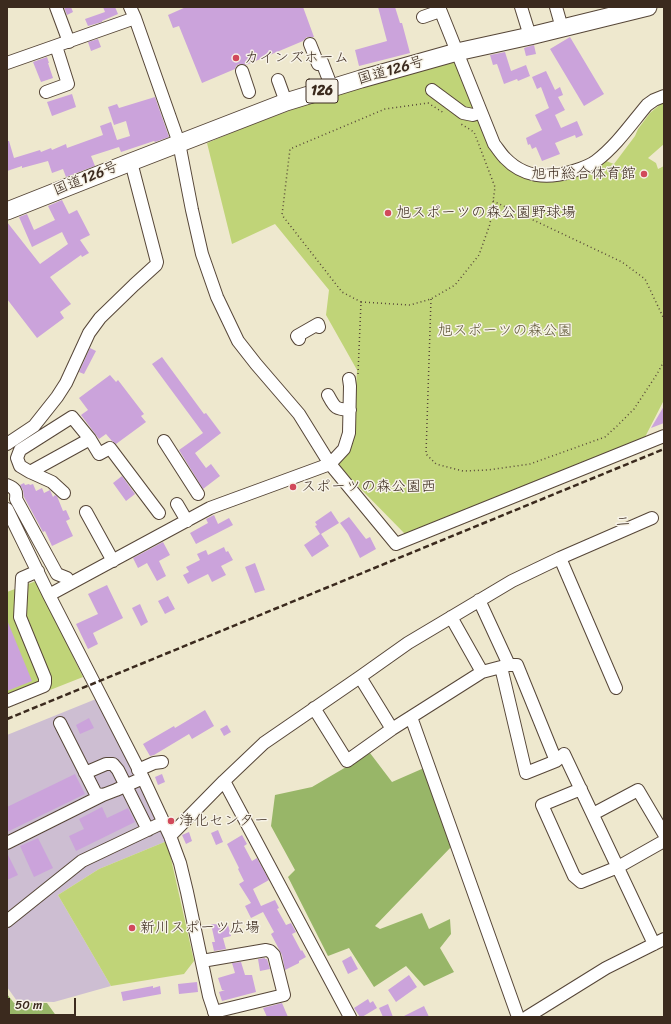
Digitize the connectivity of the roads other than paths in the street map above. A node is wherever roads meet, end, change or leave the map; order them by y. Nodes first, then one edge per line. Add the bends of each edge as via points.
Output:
1 (56, 7) edge
2 (521, 7) edge
3 (556, 7) edge
4 (648, 7) edge
5 (440, 9) edge
6 (133, 13) edge
7 (423, 16) dead end
8 (562, 28) junction
9 (530, 36) junction
10 (69, 42) junction
11 (310, 44) dead end
12 (56, 46) junction
13 (457, 52) junction
14 (7, 63) edge
15 (242, 71) dead end
16 (278, 80) dead end
17 (332, 88) junction
18 (432, 90) dead end
19 (46, 92) dead end
20 (250, 92) dead end
21 (664, 96) edge
22 (286, 102) junction
23 (481, 112) junction
24 (180, 143) junction
25 (131, 162) junction
26 (7, 211) edge
27 (319, 327) dead end
28 (299, 339) dead end
29 (353, 379) road end
30 (328, 395) dead end
31 (350, 410) junction
32 (664, 436) edge
33 (90, 439) junction
34 (164, 441) dead end
35 (7, 444) edge
36 (12, 458) edge
37 (330, 464) junction
38 (30, 472) junction
39 (7, 485) edge
40 (64, 493) dead end
41 (198, 494) dead end
42 (177, 504) dead end
43 (7, 509) edge
44 (86, 512) dead end
45 (159, 513) dead end
46 (652, 518) dead end
47 (187, 521) junction
48 (11, 527) edge
49 (560, 558) junction
50 (52, 560) junction
51 (113, 561) junction
52 (37, 570) junction
53 (67, 578) dead end
54 (49, 595) junction
55 (479, 600) junction
56 (451, 618) junction
57 (505, 666) junction
58 (482, 672) junction
59 (360, 677) junction
60 (616, 688) dead end
61 (7, 702) edge
62 (314, 708) junction
63 (411, 717) junction
64 (60, 723) dead end
65 (392, 729) junction
66 (556, 761) junction
67 (162, 762) dead end
68 (86, 773) junction
69 (140, 774) junction
70 (224, 781) junction
71 (126, 786) junction
72 (581, 789) junction
73 (103, 795) junction
74 (592, 814) junction
75 (164, 822) junction
76 (148, 830) junction
77 (664, 834) edge
78 (170, 836) junction
79 (664, 841) edge
80 (7, 843) edge
81 (618, 867) junction
82 (7, 921) edge
83 (659, 941) edge
84 (202, 962) junction
85 (215, 1014) edge
86 (350, 1017) edge
87 (518, 1017) edge
88 (527, 1017) edge

1 - 10 street
2 - 9 street
3 - 8 street
4 - 8 highway, 国道126号 / 126
5 - 7 street
5 - 13 street
6 - 10 street
6 - 24 street
8 - 9 highway, 国道126号 / 126
9 - 13 highway, 国道126号 / 126
10 - 12 street
11 - 17 street
12 - 14 street
12 - 19 street via 68,84
13 - 17 highway, 国道126号 / 126
13 - 23 street
15 - 20 street
16 - 22 street
17 - 22 highway, 国道126号 / 126
18 - 23 street via 463,112
21 - 23 street via 647,105 614,145 594,163 553,176 532,175 506,159 494,144
22 - 24 highway, 国道126号 / 126
24 - 25 highway, 国道126号 / 126
24 - 37 street via 202,254 217,297 238,341 298,414
25 - 26 highway, 国道126号 / 126
25 - 35 street via 156,265 100,318 89,333 58,397 34,426
27 - 28 street via 318,324 297,336
29 - 31 street via 350,386
30 - 31 street via 337,409
31 - 37 street via 348,441
32 - 37 street via 396,544
33 - 36 street via 72,417 20,450
33 - 38 street
33 - 45 street via 100,454 110,448
34 - 41 street
36 - 38 street
37 - 47 street via 210,508
38 - 40 street via 52,482
39 - 50 street via 15,491 16,499
42 - 47 street
43 - 48 street
44 - 51 street
46 - 49 street
47 - 51 street
48 - 52 street
49 - 55 street
49 - 60 street
50 - 52 street
50 - 53 street via 57,574
51 - 54 street
52 - 54 street
52 - 61 street via 22,578 20,617 46,683
54 - 69 street
55 - 56 street
55 - 57 street
56 - 58 street
56 - 59 street via 408,643
57 - 58 street
57 - 66 street via 517,665
57 - 66 street via 526,773
58 - 63 street
59 - 62 street
59 - 65 street
62 - 65 street via 347,761
62 - 70 street via 264,743
63 - 65 street
63 - 87 street
64 - 68 street
66 - 72 street via 564,754
67 - 69 street via 154,763
68 - 71 street via 106,764 113,764
68 - 73 street via 96,794
69 - 71 street
69 - 75 street
70 - 78 street
70 - 86 street
71 - 73 street
71 - 76 street
72 - 74 street
72 - 81 street via 542,805 574,876 581,882
73 - 80 street
74 - 77 street via 638,790
74 - 81 street
75 - 76 street
75 - 78 street
76 - 82 street via 82,861
78 - 84 street via 180,863
79 - 81 street
81 - 83 street
83 - 88 street via 606,968
84 - 85 street
84 - 85 street via 270,951 274,955 284,995

